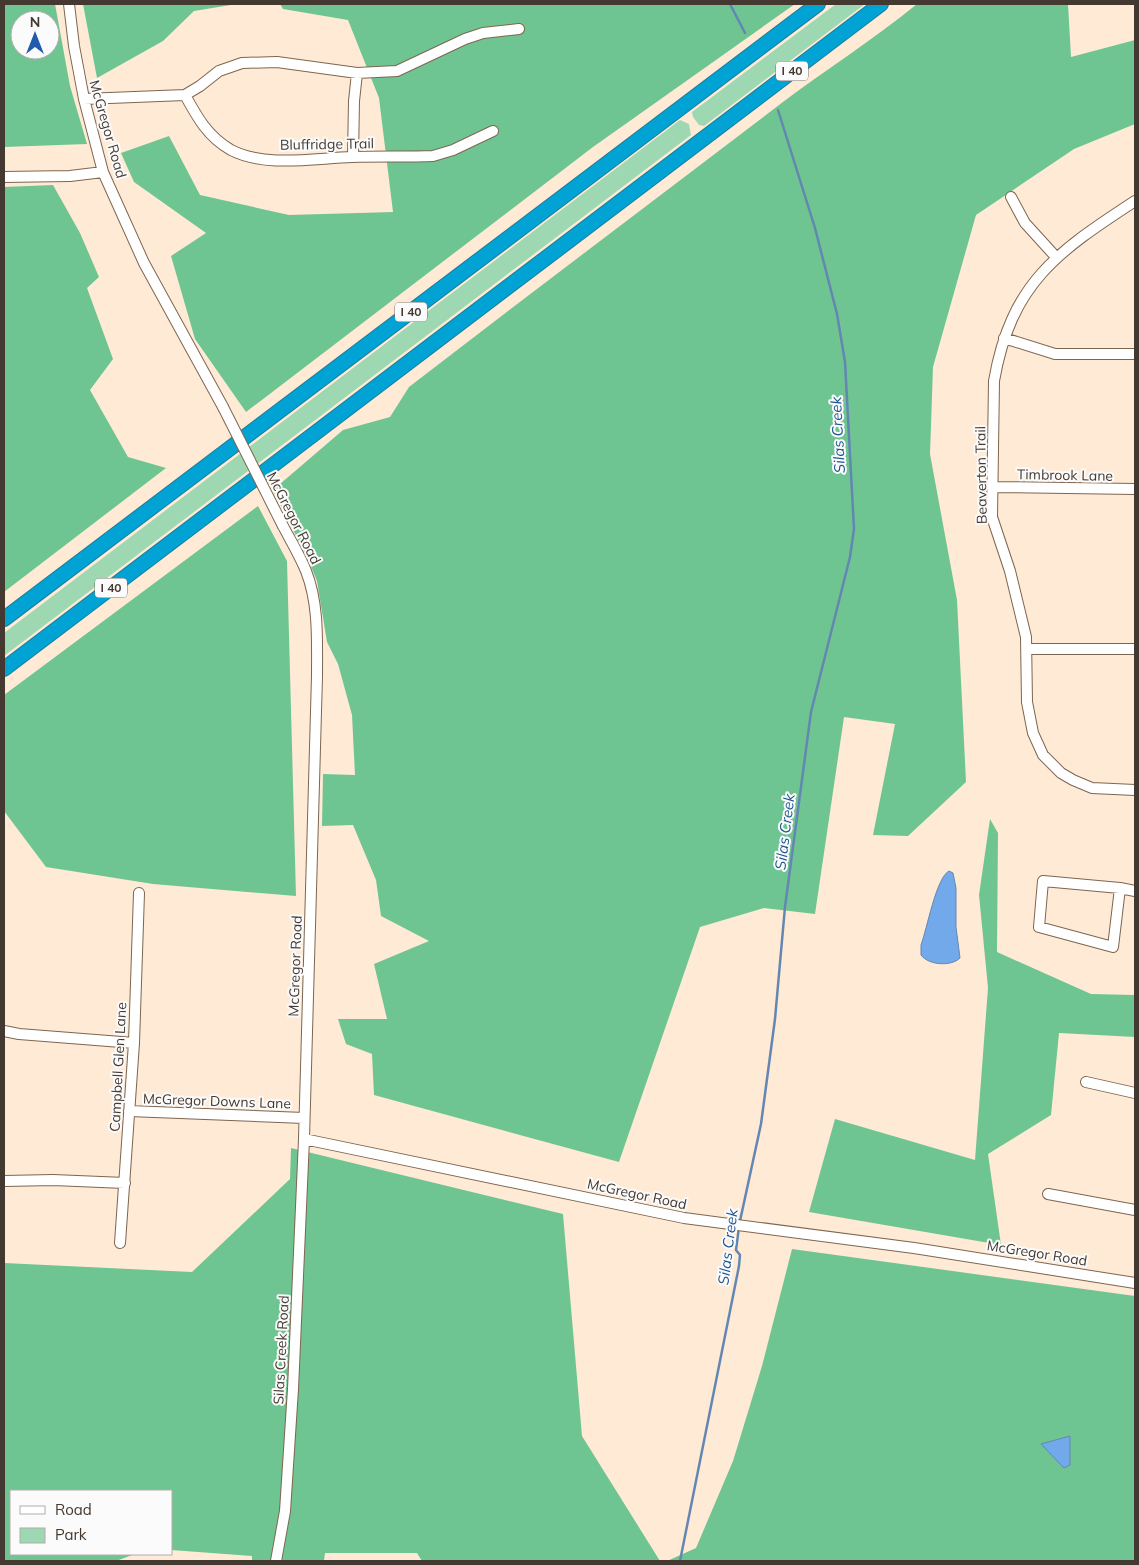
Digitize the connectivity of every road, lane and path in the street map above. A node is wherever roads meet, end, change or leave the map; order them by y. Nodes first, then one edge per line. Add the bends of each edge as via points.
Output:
1 (70, 4) edge
2 (818, 4) edge
3 (882, 4) edge
4 (519, 28) dead end
5 (357, 73) junction
6 (185, 95) junction
7 (84, 100) junction
8 (494, 131) dead end
9 (353, 157) junction
10 (103, 172) junction
11 (4, 177) edge
12 (1011, 197) dead end
13 (1135, 201) edge
14 (1056, 257) junction
15 (1004, 338) junction
16 (1135, 354) edge
17 (994, 487) junction
18 (1135, 489) edge
19 (4, 619) edge
20 (1027, 649) junction
21 (1135, 649) edge
22 (4, 669) edge
23 (1135, 790) edge
24 (1120, 888) junction
25 (1135, 891) edge
26 (139, 893) dead end
27 (4, 1031) edge
28 (134, 1043) junction
29 (1086, 1082) dead end
30 (1135, 1094) edge
31 (129, 1111) junction
32 (304, 1118) junction
33 (304, 1138) junction
34 (4, 1181) edge
35 (125, 1183) junction
36 (1048, 1194) dead end
37 (1135, 1210) edge
38 (120, 1243) dead end
39 (1135, 1283) edge
40 (276, 1561) edge

1 - 7 street, McGregor Road
2 - 19 highway, I 40
3 - 22 highway, I 40
4 - 5 street via 465,39 397,71
5 - 6 street via 277,62 242,63 219,71
5 - 9 street
6 - 7 street
6 - 9 street, Bluffridge Trail via 212,136 242,154 273,159
7 - 10 street, McGregor Road
8 - 9 street, Bluffridge Trail via 433,156
10 - 11 street
10 - 32 street, McGregor Road, bridge via 144,263 223,407 307,572 317,622 317,676
12 - 14 street via 1025,223
13 - 14 street, Beaverton Trail via 1082,235
14 - 15 street, Beaverton Trail via 1021,302
15 - 16 street via 1055,354
15 - 17 street, Beaverton Trail via 993,399
17 - 18 street, Timbrook Lane
17 - 20 street, Beaverton Trail via 992,517 1010,571
20 - 21 street
20 - 23 street, Beaverton Trail via 1030,720 1043,755 1061,773 1082,785
24 - 24 street via 1043,881 1039,928 1113,947
24 - 25 street
26 - 28 street, Campbell Glen Lane
27 - 28 street
28 - 31 street, Campbell Glen Lane
29 - 30 street
31 - 32 street, McGregor Downs Lane
31 - 35 street, Campbell Glen Lane
32 - 33 street, McGregor Road
33 - 39 street, McGregor Road via 684,1218 914,1248
33 - 40 street, Silas Creek Road via 289,1464
34 - 35 street
35 - 38 street, Campbell Glen Lane
36 - 37 street

